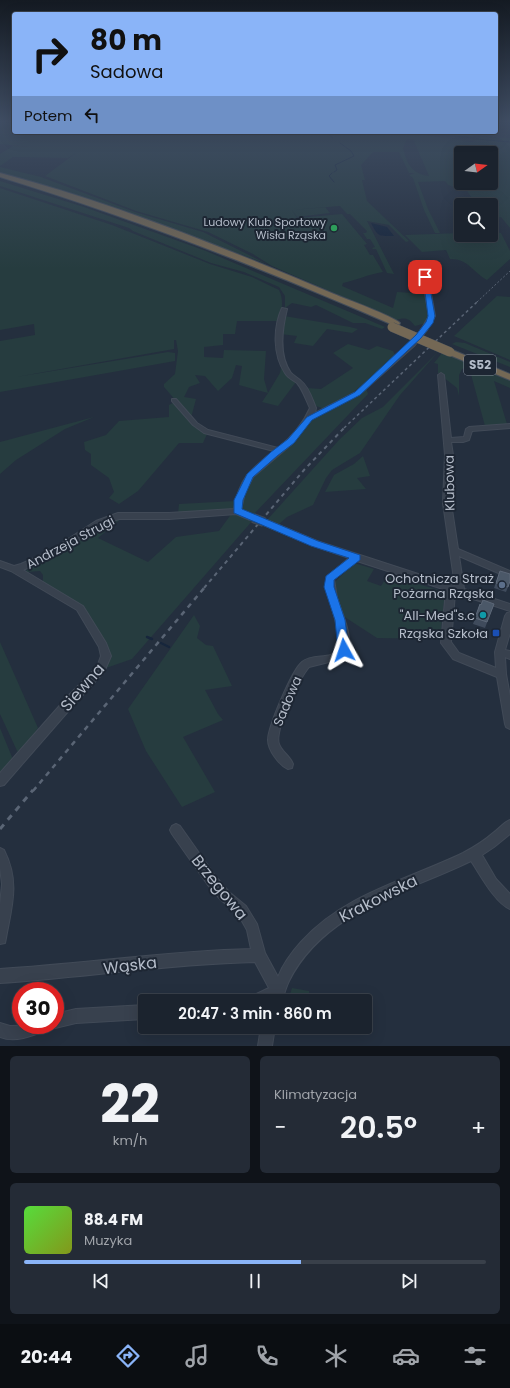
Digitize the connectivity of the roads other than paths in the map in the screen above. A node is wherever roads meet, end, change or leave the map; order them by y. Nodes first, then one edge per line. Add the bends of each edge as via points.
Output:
1 (0, 175) edge
2 (0, 179) edge
3 (425, 277) dead end
4 (284, 309) dead end
5 (394, 325) junction
6 (452, 350) junction
7 (510, 371) edge
8 (440, 375) dead end
9 (510, 377) edge
10 (174, 400) dead end
11 (313, 408) junction
12 (323, 411) junction
13 (309, 418) junction
14 (510, 426) edge
15 (448, 440) junction
16 (279, 450) junction
17 (237, 511) junction
18 (455, 551) junction
19 (356, 557) junction
20 (0, 564) edge
21 (14, 569) junction
22 (510, 575) edge
23 (456, 590) junction
24 (510, 608) edge
25 (510, 616) edge
26 (500, 652) junction
27 (510, 654) edge
28 (502, 674) junction
29 (510, 724) edge
30 (288, 764) dead end
31 (0, 781) edge
32 (510, 826) edge
33 (176, 830) dead end
34 (0, 854) edge
35 (474, 854) junction
36 (510, 903) edge
37 (0, 938) edge
38 (260, 955) junction
39 (0, 976) edge
40 (276, 994) edge
41 (278, 994) edge
42 (138, 1012) edge
43 (64, 1019) edge
44 (0, 1030) edge
45 (12, 1033) edge
46 (267, 1034) edge
47 (265, 1046) edge

1 - 5 highway, S52 via 178,233 260,265
2 - 5 highway, S52 via 92,207 193,243
3 - 12 street via 432,316 430,323 412,345 358,393
4 - 11 street via 279,330 279,351 287,372 304,388
5 - 6 highway, S52, bridge
6 - 7 highway, S52
6 - 9 highway, S52
8 - 15 street, Klubowa
10 - 16 street via 195,424 206,432
11 - 12 street
11 - 13 street
12 - 13 street
13 - 16 street via 291,441
14 - 15 street via 469,429 467,438
15 - 18 street, Klubowa via 449,469 446,488
16 - 17 street via 250,476 241,492
17 - 19 street, bridge via 314,543
17 - 21 street, Andrzeja Strugi via 169,516 118,516 99,523 51,554
18 - 22 street
18 - 23 street, Klubowa
19 - 23 street
19 - 30 street, Sadowa via 330,578 329,587 340,620 344,650 336,658 310,662 302,667 294,680 272,736 274,746
20 - 21 street, Andrzeja Strugi
21 - 31 street, Siewna via 80,608 103,646 106,656 101,669
23 - 24 street
23 - 28 street, Klubowa via 446,644 456,656
25 - 26 street
26 - 27 street
26 - 28 street
28 - 29 street
32 - 35 street, Krakowska
33 - 38 street, Brzegowa via 212,881 242,910 253,928
34 - 37 street via 6,864 8,882
35 - 36 street via 492,883
35 - 41 street, Krakowska via 401,885 343,914 301,951 289,967
38 - 39 street, Wąska via 202,957
38 - 40 street, Brzegowa
42 - 43 street
44 - 45 street
46 - 47 street

